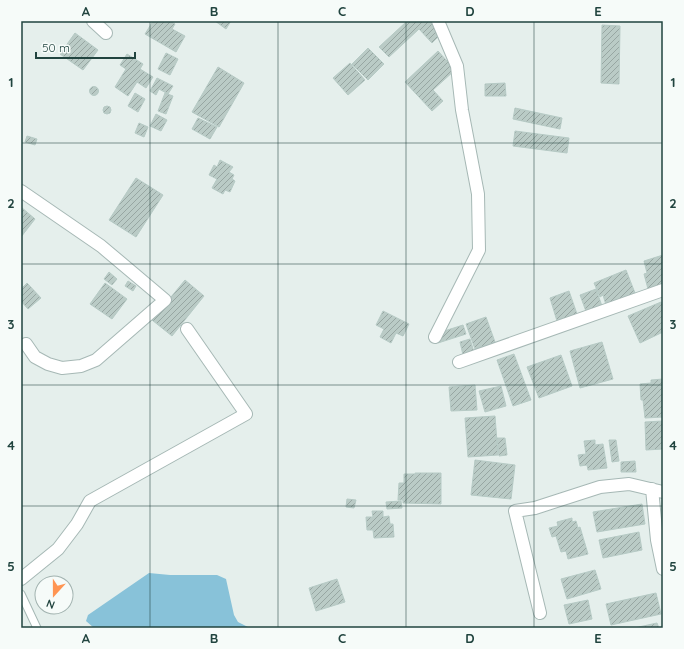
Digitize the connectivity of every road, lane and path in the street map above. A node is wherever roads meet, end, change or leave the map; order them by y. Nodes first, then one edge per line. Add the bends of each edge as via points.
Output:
1 (93, 21) edge
2 (438, 21) edge
3 (106, 33) dead end
4 (21, 191) edge
5 (663, 290) edge
6 (187, 329) dead end
7 (435, 337) dead end
8 (26, 344) dead end
9 (459, 362) dead end
10 (658, 490) edge
11 (663, 569) edge
12 (21, 579) edge
13 (21, 594) edge
14 (540, 613) dead end
15 (37, 628) edge

1 - 3 street
2 - 7 street via 457,66 462,110 478,194 479,250
4 - 8 street via 101,246 165,300 96,360 81,366 62,368 48,364 35,357
5 - 9 street
6 - 12 street via 246,414 90,501 58,549
10 - 11 street via 657,540
10 - 14 street via 629,484 600,487 535,508 515,511
13 - 15 lane

